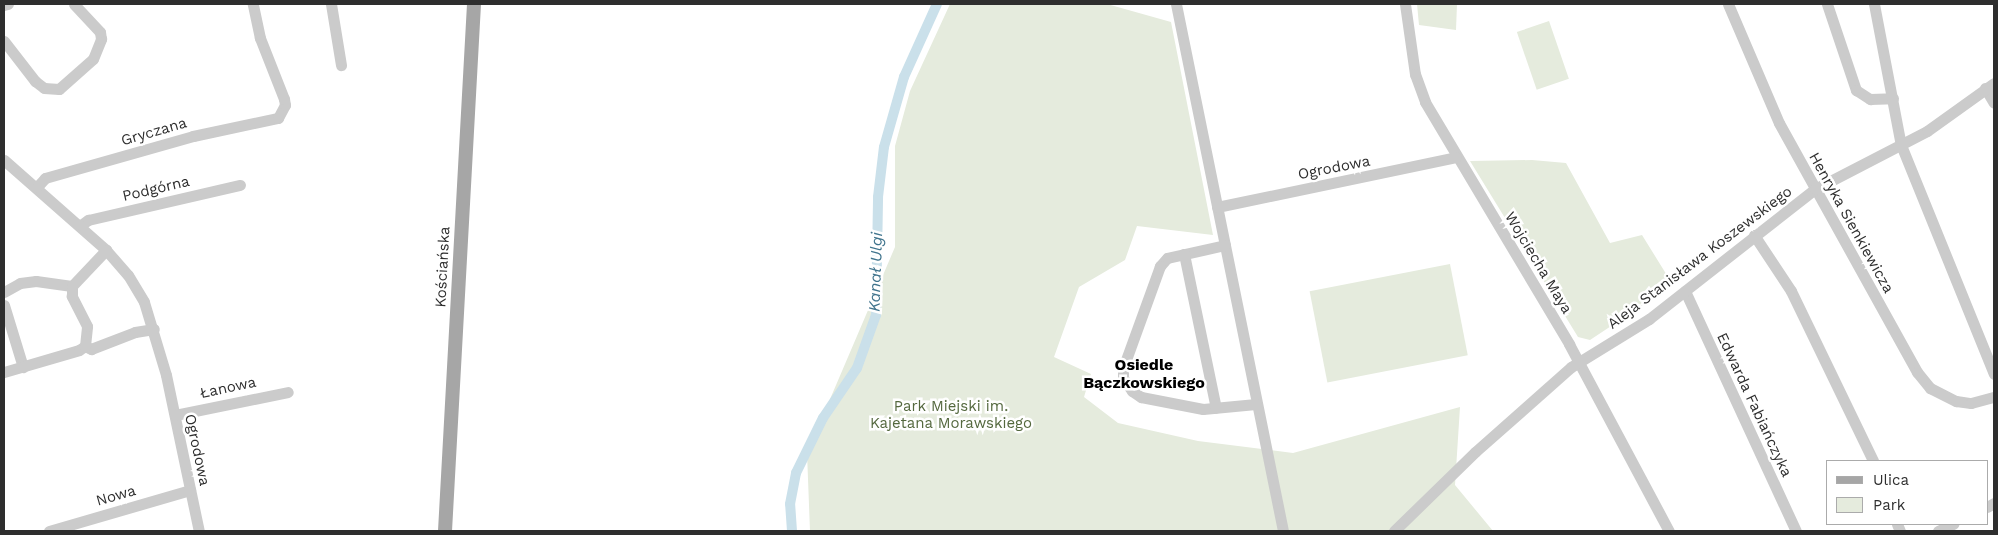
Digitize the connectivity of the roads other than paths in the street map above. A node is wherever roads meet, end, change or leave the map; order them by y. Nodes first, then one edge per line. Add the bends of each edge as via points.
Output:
1 (8, 4) edge
2 (74, 4) edge
3 (253, 4) edge
4 (331, 4) edge
5 (474, 4) edge
6 (1176, 4) edge
7 (1405, 4) edge
8 (1728, 4) edge
9 (1828, 4) edge
10 (1874, 4) edge
11 (4, 5) edge
12 (4, 41) edge
13 (341, 65) dead end
14 (1990, 86) edge
15 (1893, 98) junction
16 (1994, 103) edge
17 (1902, 145) junction
18 (1456, 157) junction
19 (4, 160) edge
20 (240, 185) dead end
21 (36, 187) junction
22 (1815, 189) junction
23 (1217, 207) junction
24 (81, 226) junction
25 (1754, 235) junction
26 (1226, 245) junction
27 (106, 250) junction
28 (1184, 254) junction
29 (72, 286) junction
30 (1685, 291) junction
31 (4, 292) edge
32 (4, 305) edge
33 (154, 329) junction
34 (85, 346) junction
35 (1578, 362) junction
36 (23, 366) junction
37 (4, 372) edge
38 (1994, 374) edge
39 (288, 392) dead end
40 (1994, 397) edge
41 (1256, 404) junction
42 (1216, 408) junction
43 (175, 416) junction
44 (1872, 460) edge
45 (190, 490) junction
46 (1951, 525) edge
47 (49, 531) edge
48 (198, 531) edge
49 (446, 531) edge
50 (1283, 531) edge
51 (1394, 531) edge
52 (1669, 531) edge
53 (1796, 531) edge
54 (1938, 531) edge

1 - 11 street
2 - 12 street via 95,26 101,40 93,59 68,85 52,89 35,81
3 - 21 street, Gryczana via 260,38 284,99 283,112 270,122 194,136 45,178
4 - 13 street
5 - 49 main road, Kościańska
6 - 23 street
7 - 18 street, Wojciecha Maya via 1418,87
8 - 22 street, Henryka Sienkiewicza via 1779,123
9 - 15 street via 1856,90 1870,100
10 - 15 street
14 - 16 street
14 - 17 street, Aleja Stanisława Koszewskiego
15 - 17 street
17 - 22 street, Aleja Stanisława Koszewskiego
17 - 38 street
18 - 23 street, Ogrodowa
18 - 35 street, Wojciecha Maya
19 - 21 street
20 - 24 street, Podgórna via 88,220
21 - 24 street
22 - 25 street, Aleja Stanisława Koszewskiego
22 - 40 street, Henryka Sienkiewicza via 1917,372 1930,388 1956,401 1971,403
23 - 26 street
24 - 27 street
25 - 30 street, Aleja Stanisława Koszewskiego
25 - 44 street via 1791,291
26 - 28 street
26 - 41 street
27 - 29 street
27 - 33 street via 128,275
28 - 42 street
28 - 42 street via 1168,258 1160,266 1123,368 1123,378 1141,397 1203,409
29 - 31 street via 60,287 36,281 20,283
29 - 34 street via 72,296 87,326
30 - 35 street, Aleja Stanisława Koszewskiego via 1649,319
30 - 53 street, Edwarda Fabiańczyka
32 - 36 street
33 - 34 street via 136,332 91,349
33 - 43 street, Ogrodowa
34 - 36 street
35 - 51 street, Aleja Stanisława Koszewskiego via 1475,452
35 - 52 street, Wojciecha Maya
36 - 37 street
39 - 43 street, Łanowa
41 - 42 street
41 - 50 street
43 - 45 street, Ogrodowa
45 - 47 street, Nowa
45 - 48 street, Ogrodowa
46 - 54 street

